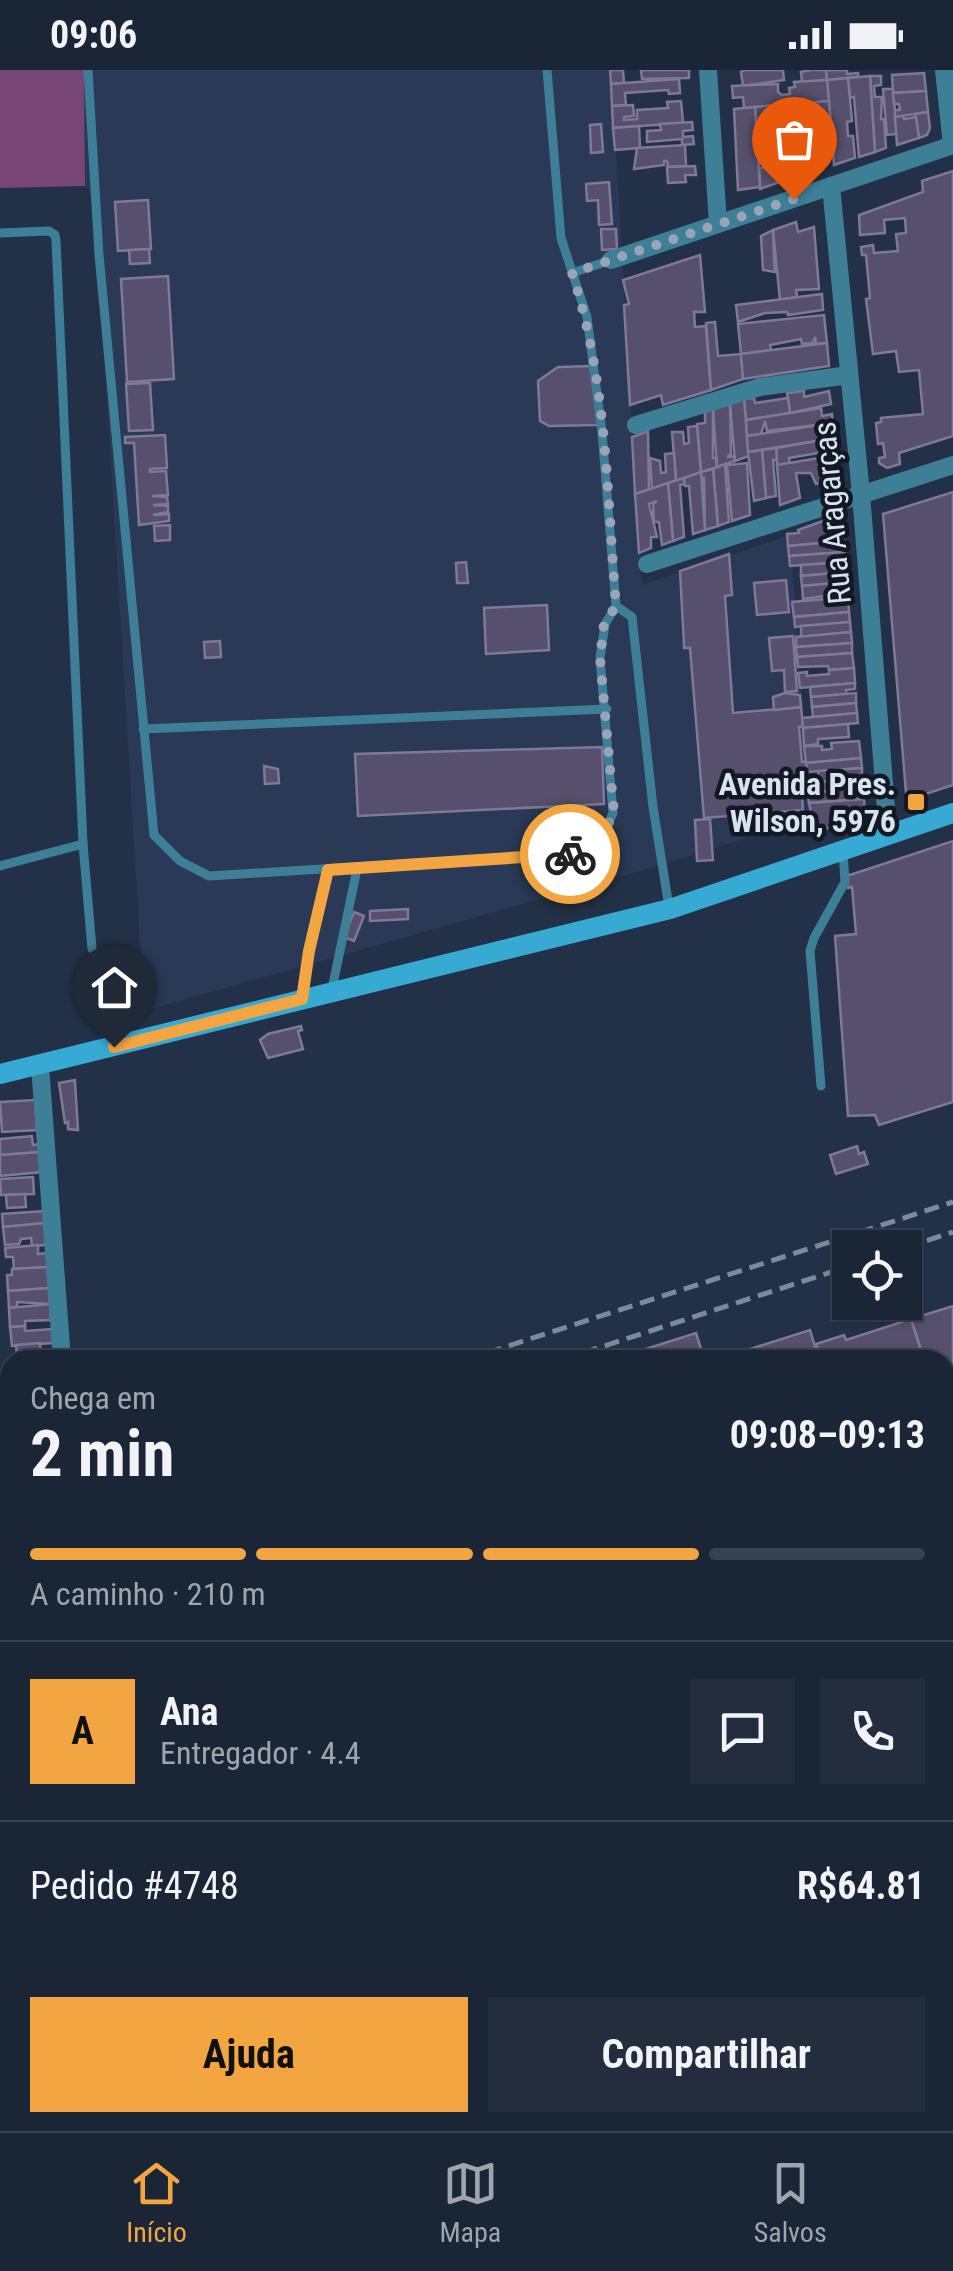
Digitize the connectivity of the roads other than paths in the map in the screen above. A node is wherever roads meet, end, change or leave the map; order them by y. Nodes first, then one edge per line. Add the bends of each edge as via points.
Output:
1 (88, 70) edge
2 (547, 70) edge
3 (708, 70) edge
4 (944, 70) edge
5 (953, 145) edge
6 (831, 186) junction
7 (718, 224) junction
8 (0, 233) edge
9 (611, 260) joint
10 (572, 273) junction
11 (849, 374) junction
12 (636, 425) dead end
13 (953, 465) edge
14 (861, 494) junction
15 (648, 564) dead end
16 (616, 606) junction
17 (607, 709) junction
18 (143, 729) junction
19 (953, 813) edge
20 (888, 834) junction
21 (83, 844) junction
22 (842, 849) junction
23 (0, 866) edge
24 (358, 869) junction
25 (328, 870) junction
26 (670, 909) junction
27 (92, 949) dead end
28 (331, 992) junction
29 (302, 999) junction
30 (40, 1066) junction
31 (0, 1074) edge
32 (821, 1086) dead end
33 (61, 1350) edge

1 - 18 lane
2 - 10 lane via 561,238
3 - 7 street
4 - 5 street
5 - 6 street
6 - 7 street
6 - 11 street, Rua Aragarças
7 - 9 street
8 - 21 lane via 49,231 56,241
9 - 10 lane
10 - 16 lane via 587,317
11 - 12 street via 760,387
11 - 14 street, Rua Aragarças
13 - 14 street
14 - 15 street
14 - 20 street, Rua Aragarças
16 - 17 lane via 604,624 600,658
16 - 26 lane via 632,618
17 - 18 lane
17 - 24 lane via 614,813 600,840 580,854
18 - 25 lane via 154,835 180,861 209,876
19 - 20 main road
20 - 22 main road
21 - 23 lane
21 - 27 lane
22 - 26 main road
22 - 32 lane via 845,882 810,951
24 - 25 lane
24 - 28 lane
25 - 29 lane
26 - 28 main road
28 - 29 main road
29 - 30 main road
30 - 31 main road
30 - 33 street

